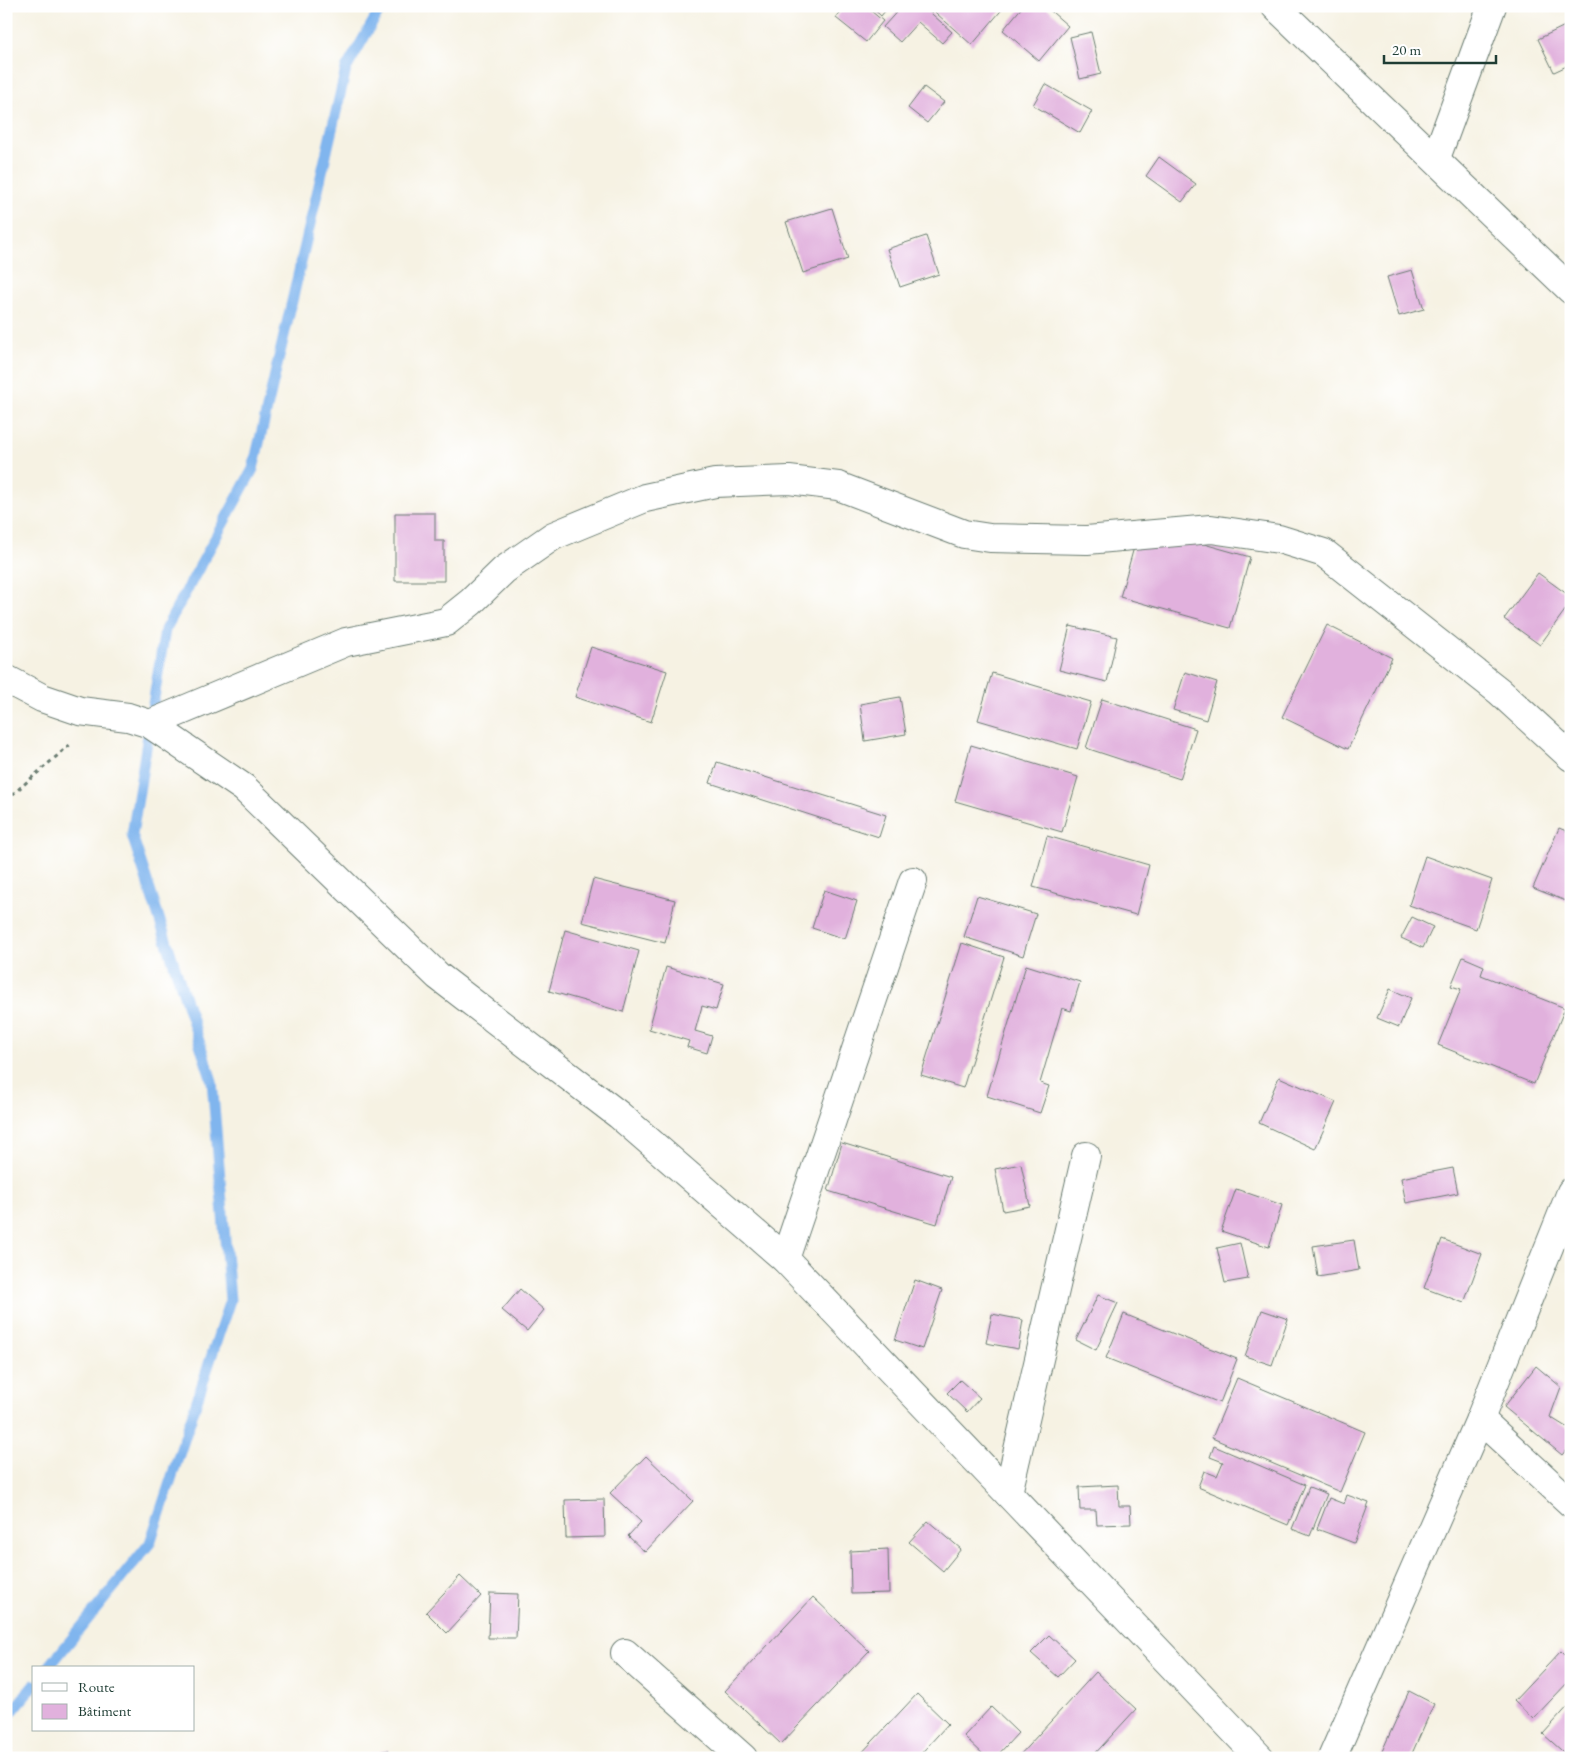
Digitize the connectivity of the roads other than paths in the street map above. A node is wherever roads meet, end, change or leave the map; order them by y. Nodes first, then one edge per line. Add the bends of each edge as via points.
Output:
1 (1276, 6) edge
2 (1492, 6) edge
3 (1436, 158) junction
4 (1571, 290) edge
5 (6, 679) edge
6 (150, 724) junction
7 (1571, 757) edge
8 (913, 881) dead end
9 (1086, 1156) dead end
10 (1571, 1192) edge
11 (785, 1259) junction
12 (1480, 1420) junction
13 (1008, 1494) junction
14 (1571, 1503) edge
15 (625, 1654) dead end
16 (743, 1758) edge
17 (1260, 1758) edge
18 (1332, 1758) edge

1 - 3 street
2 - 3 street
3 - 4 street
5 - 6 street via 42,698 80,711 128,717
6 - 7 street via 346,642 446,622 504,570 554,536 645,498 715,483 789,480 838,486 964,534 990,538 1086,540 1211,529 1279,539 1324,553 1499,691
6 - 11 street via 244,788 438,976 619,1115
8 - 11 street
9 - 13 street
10 - 12 street
11 - 13 street
12 - 14 street
12 - 18 street
13 - 17 street
15 - 16 street

